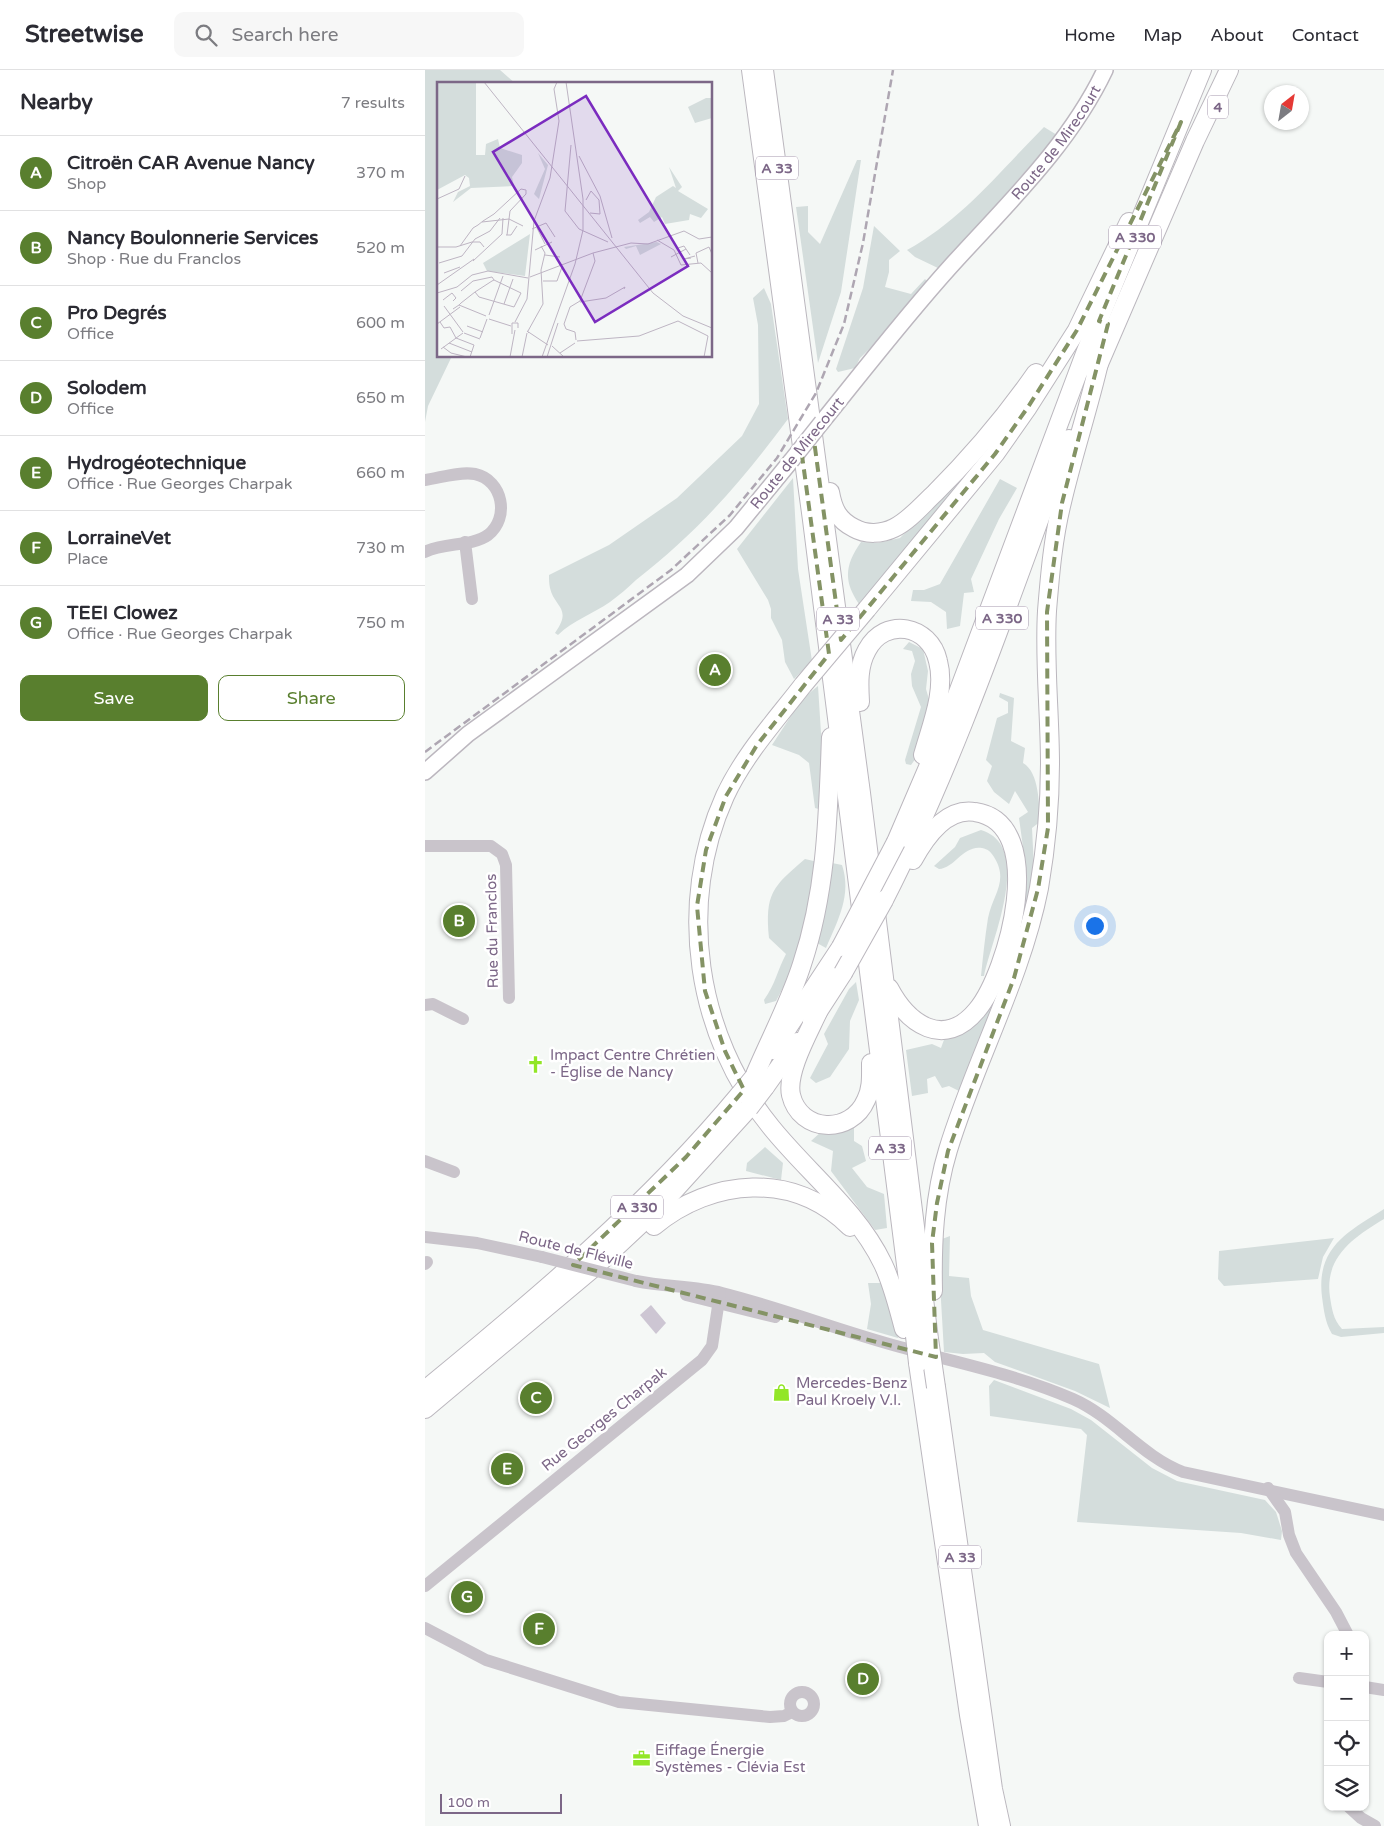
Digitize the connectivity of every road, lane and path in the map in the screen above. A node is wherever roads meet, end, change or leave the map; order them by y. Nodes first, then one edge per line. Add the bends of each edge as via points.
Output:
1 (751, 70) edge
2 (764, 70) edge
3 (1105, 70) edge
4 (1202, 70) edge
5 (1229, 70) edge
6 (1237, 70) edge
7 (1181, 122) junction
8 (1195, 141) junction
9 (1096, 286) junction
10 (1099, 363) junction
11 (815, 445) junction
12 (425, 480) edge
13 (465, 542) junction
14 (425, 552) edge
15 (472, 599) dead end
16 (833, 684) junction
17 (425, 772) edge
18 (921, 786) junction
19 (861, 793) junction
20 (425, 846) edge
21 (899, 877) junction
22 (867, 960) junction
23 (884, 979) junction
24 (509, 998) dead end
25 (425, 1004) edge
26 (818, 1012) junction
27 (463, 1019) dead end
28 (759, 1082) junction
29 (744, 1101) junction
30 (425, 1161) edge
31 (454, 1172) dead end
32 (425, 1236) edge
33 (598, 1264) junction
34 (883, 1264) junction
35 (719, 1298) junction
36 (921, 1338) junction
37 (425, 1390) edge
38 (425, 1408) edge
39 (1287, 1501) junction
40 (1384, 1515) edge
41 (425, 1586) edge
42 (425, 1628) edge
43 (1346, 1631) edge
44 (1299, 1678) dead end
45 (1324, 1681) edge
46 (1369, 1688) edge
47 (1384, 1690) edge
48 (792, 1712) dead end
49 (1353, 1811) edge
50 (988, 1826) edge
51 (1001, 1826) edge
52 (1375, 1826) edge

1 - 16 highway, A 33
2 - 11 highway, A 33
3 - 17 main road, Route de Mirecourt, bridge via 1044,162 923,297 736,528 687,575 468,734
4 - 7 highway, A 330
5 - 8 highway, A 330
6 - 8 highway, 4
7 - 9 highway
7 - 18 highway, A 330 via 1087,351
8 - 10 highway, A 330
9 - 11 highway via 1011,407 950,477 909,518 893,528 877,533 858,531 843,522 833,506 825,463
9 - 34 highway, bridge via 1077,330 995,454 757,744 726,796 706,850 697,906 699,946 705,991 725,1051 747,1098 827,1186 863,1230
10 - 21 highway, A 330 via 957,736
10 - 36 highway via 1062,503 1051,560 1046,659 1050,764 1048,828 1038,889 1014,978 948,1150 932,1243 933,1315
11 - 19 highway, A 33
12 - 13 street via 475,474 486,479 496,490 502,509 497,524 484,537
13 - 14 street via 437,546
13 - 15 street
16 - 22 highway, A 33
16 - 28 highway via 828,834 823,882 802,964
18 - 19 highway via 921,762 939,691 939,661 933,646 922,635 897,628 877,636 860,669 864,763
18 - 28 highway, A 330, bridge via 896,842 841,947
19 - 23 highway, A 33
20 - 24 street, Rue du Franclos via 491,846 503,854 507,865
21 - 23 highway via 929,835 943,822 963,812 980,812 1001,824 1012,840 1016,854 1016,899 1004,951 990,991 976,1012 952,1028 930,1029 900,1008
21 - 26 highway, A 330, bridge
22 - 26 highway via 871,1083 866,1101 844,1124 829,1126 813,1122 800,1112 791,1095 797,1060
22 - 36 highway, A 33
23 - 36 highway, A 33
25 - 27 street via 433,1004
26 - 28 highway, A 330
28 - 29 highway, A 330, bridge
29 - 33 highway, A 330 via 660,1206
29 - 37 highway, A 330 via 611,1232
30 - 31 street
32 - 35 street, Route de Fléville, bridge via 477,1243
33 - 34 highway via 621,1252 683,1205 707,1194 748,1187 780,1190 815,1202 844,1222
33 - 38 highway, A 330
34 - 36 highway via 895,1294
35 - 39 street, Route de Fléville via 1039,1386 1093,1410 1173,1468 1202,1477 1268,1488
35 - 41 street, Rue Georges Charpak via 712,1346 702,1360
36 - 50 highway, A 33, bridge via 914,1362
36 - 51 highway, A 33, bridge via 936,1387
39 - 40 street, Route de Fléville
39 - 43 street via 1289,1535 1296,1553
42 - 48 street via 486,1660 619,1702 770,1717
44 - 45 street
46 - 47 street
49 - 52 street

